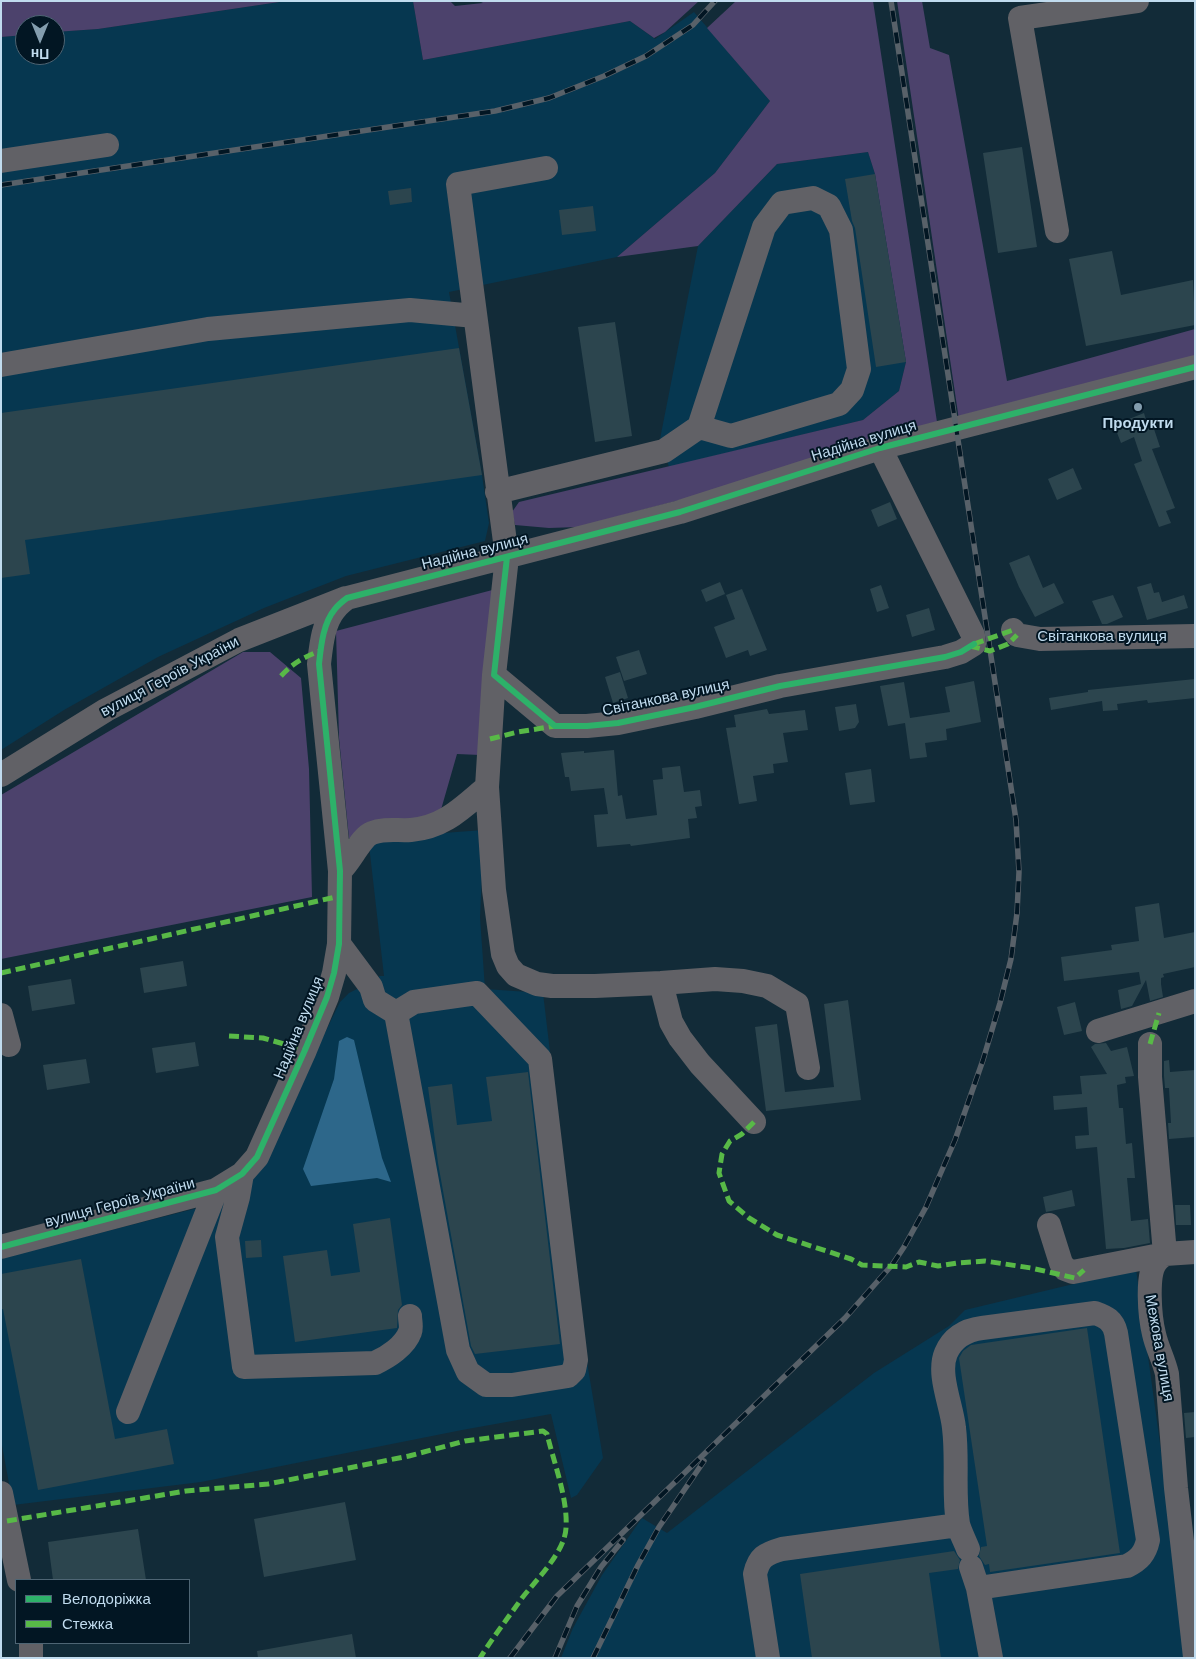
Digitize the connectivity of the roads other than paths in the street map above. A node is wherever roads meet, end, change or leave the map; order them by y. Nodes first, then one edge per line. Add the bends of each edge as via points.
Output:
1 (1137, 1) edge
2 (107, 145) dead end
3 (1, 161) edge
4 (546, 168) dead end
5 (1057, 231) dead end
6 (475, 316) junction
7 (1, 365) edge
8 (1195, 367) edge
9 (699, 427) junction
10 (880, 448) junction
11 (497, 492) junction
12 (506, 557) junction
13 (347, 598) junction
14 (1012, 630) dead end
15 (1195, 636) edge
16 (494, 675) junction
17 (1, 775) edge
18 (488, 787) junction
19 (340, 870) junction
20 (339, 944) junction
21 (661, 984) junction
22 (1195, 1001) edge
23 (396, 1013) junction
24 (1, 1015) edge
25 (1098, 1031) dead end
26 (1150, 1044) dead end
27 (9, 1045) dead end
28 (808, 1068) dead end
29 (754, 1122) dead end
30 (242, 1174) junction
31 (216, 1190) junction
32 (1049, 1225) dead end
33 (1, 1247) edge
34 (1195, 1252) edge
35 (1165, 1254) junction
36 (410, 1316) dead end
37 (128, 1412) dead end
38 (1185, 1486) edge
39 (1, 1492) edge
40 (958, 1525) junction
41 (972, 1568) junction
42 (19, 1579) edge
43 (31, 1644) edge
44 (1195, 1657) edge
45 (31, 1658) edge
46 (768, 1658) edge
47 (991, 1658) edge

1 - 5 street via 1020,18
2 - 3 street
4 - 6 street via 458,184
6 - 7 street via 410,310 208,329
6 - 11 street
8 - 10 street, Надійна вулиця
9 - 9 street via 764,227 782,203 813,198 830,206 841,230 859,369 852,390 839,404 731,436
9 - 11 street via 664,451
10 - 12 street, Надійна вулиця via 680,512
10 - 16 street, Світанкова вулиця via 973,635 974,644 945,657 780,686 618,723 587,726 555,726
11 - 12 street
12 - 13 street, Надійна вулиця
12 - 16 street
13 - 17 street, вулиця Героїв України via 239,640 106,710
13 - 19 street, Надійна вулиця via 335,609 326,626 319,664
14 - 15 street, Світанкова вулиця via 1017,635 1040,639
16 - 18 street
18 - 19 street via 438,824 413,830 371,833
18 - 21 street via 494,890 499,933 508,966 516,975 552,986
19 - 20 street, Надійна вулиця
20 - 23 street via 371,987 375,1000
20 - 30 street, Надійна вулиця via 327,997 305,1050 257,1157
21 - 28 street via 715,979 743,980 766,986 797,1004
21 - 29 street via 671,1022 680,1038
22 - 25 street
23 - 23 street via 458,1350 468,1372 486,1385 512,1385 568,1376 574,1370 576,1360 540,1059 477,993 414,1002
24 - 27 street
26 - 35 street
30 - 31 street, вулиця Героїв України
30 - 36 street via 226,1237 244,1368 375,1364 404,1341 411,1330
31 - 33 street, вулиця Героїв України
31 - 37 street
32 - 35 street via 1061,1262 1065,1269 1073,1272
34 - 35 street
35 - 38 street, Межова вулиця via 1154,1266 1149,1288 1154,1334 1167,1374
38 - 44 street, Межова вулиця
39 - 42 street
40 - 41 street
40 - 41 street via 954,1428 943,1365 951,1343 960,1335 976,1329 1094,1313 1106,1317 1114,1324 1116,1333 1148,1540 1146,1550 1139,1560 1127,1566
40 - 46 street via 782,1549 767,1554 758,1563 756,1574
41 - 47 street
43 - 45 street

